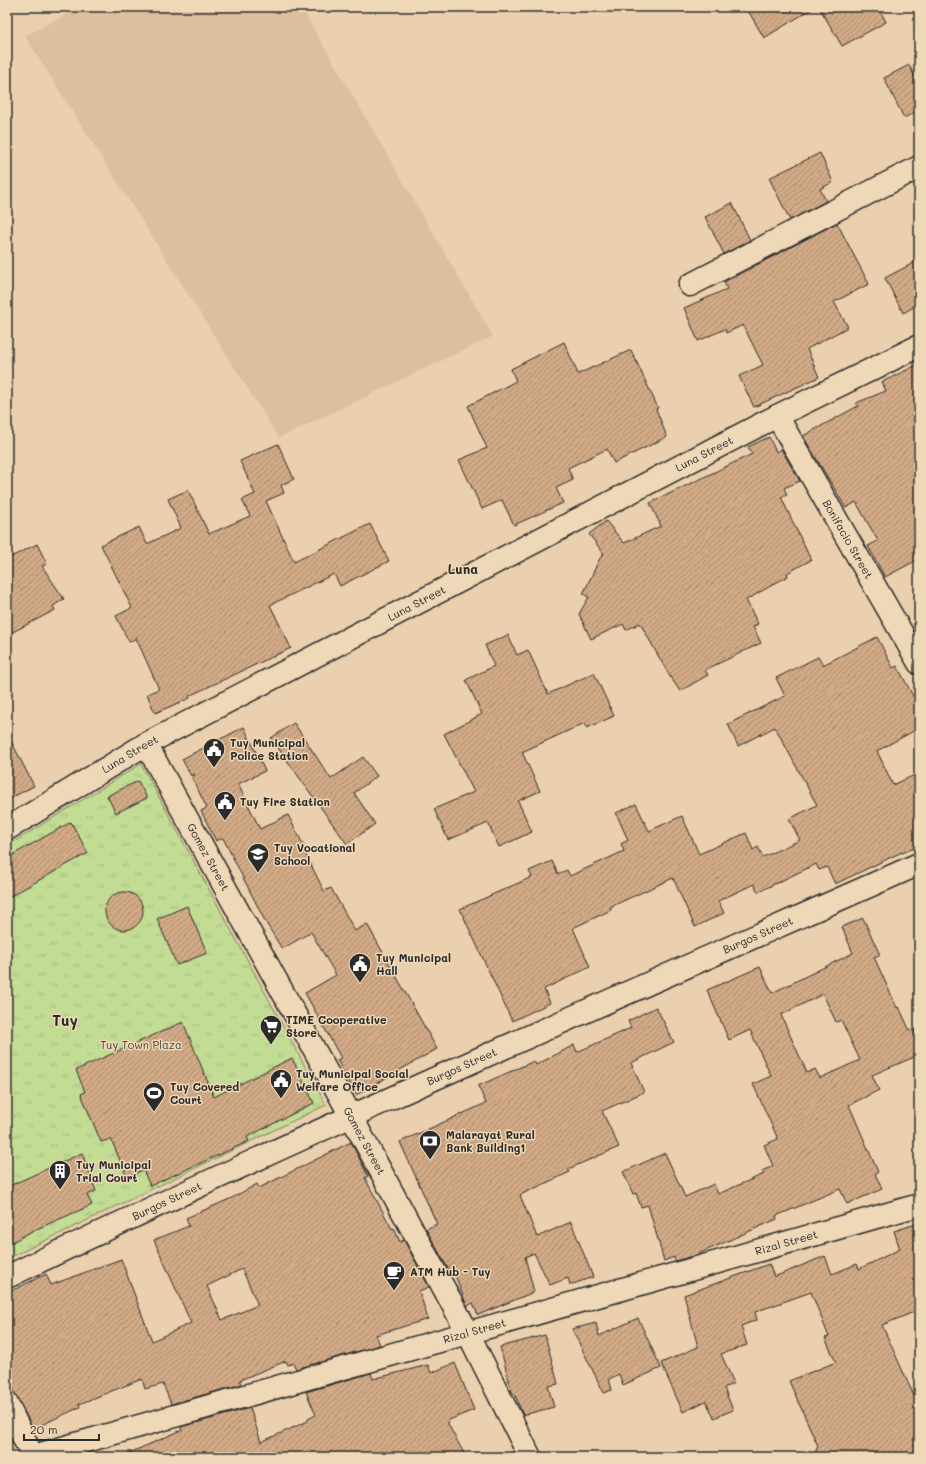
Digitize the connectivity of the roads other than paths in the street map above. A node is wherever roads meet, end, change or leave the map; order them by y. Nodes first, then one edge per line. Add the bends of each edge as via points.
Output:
1 (919, 167) edge
2 (690, 285) dead end
3 (919, 346) edge
4 (777, 416) junction
5 (919, 662) edge
6 (146, 744) junction
7 (7, 829) edge
8 (919, 864) edge
9 (351, 1116) junction
10 (919, 1205) edge
11 (7, 1277) edge
12 (468, 1334) junction
13 (7, 1404) edge
14 (32, 1457) edge
15 (530, 1457) edge

1 - 2 street
3 - 4 street, Luna Street
4 - 5 street, Bonifacio Street
4 - 6 street, Luna Street
6 - 7 street, Luna Street
6 - 9 street, Gomez Street
8 - 9 street, Burgos Street
9 - 11 street, Burgos Street
9 - 12 street, Gomez Street
10 - 12 street, Rizal Street
12 - 14 street, Rizal Street
12 - 15 street, Gomez Street
13 - 14 street

